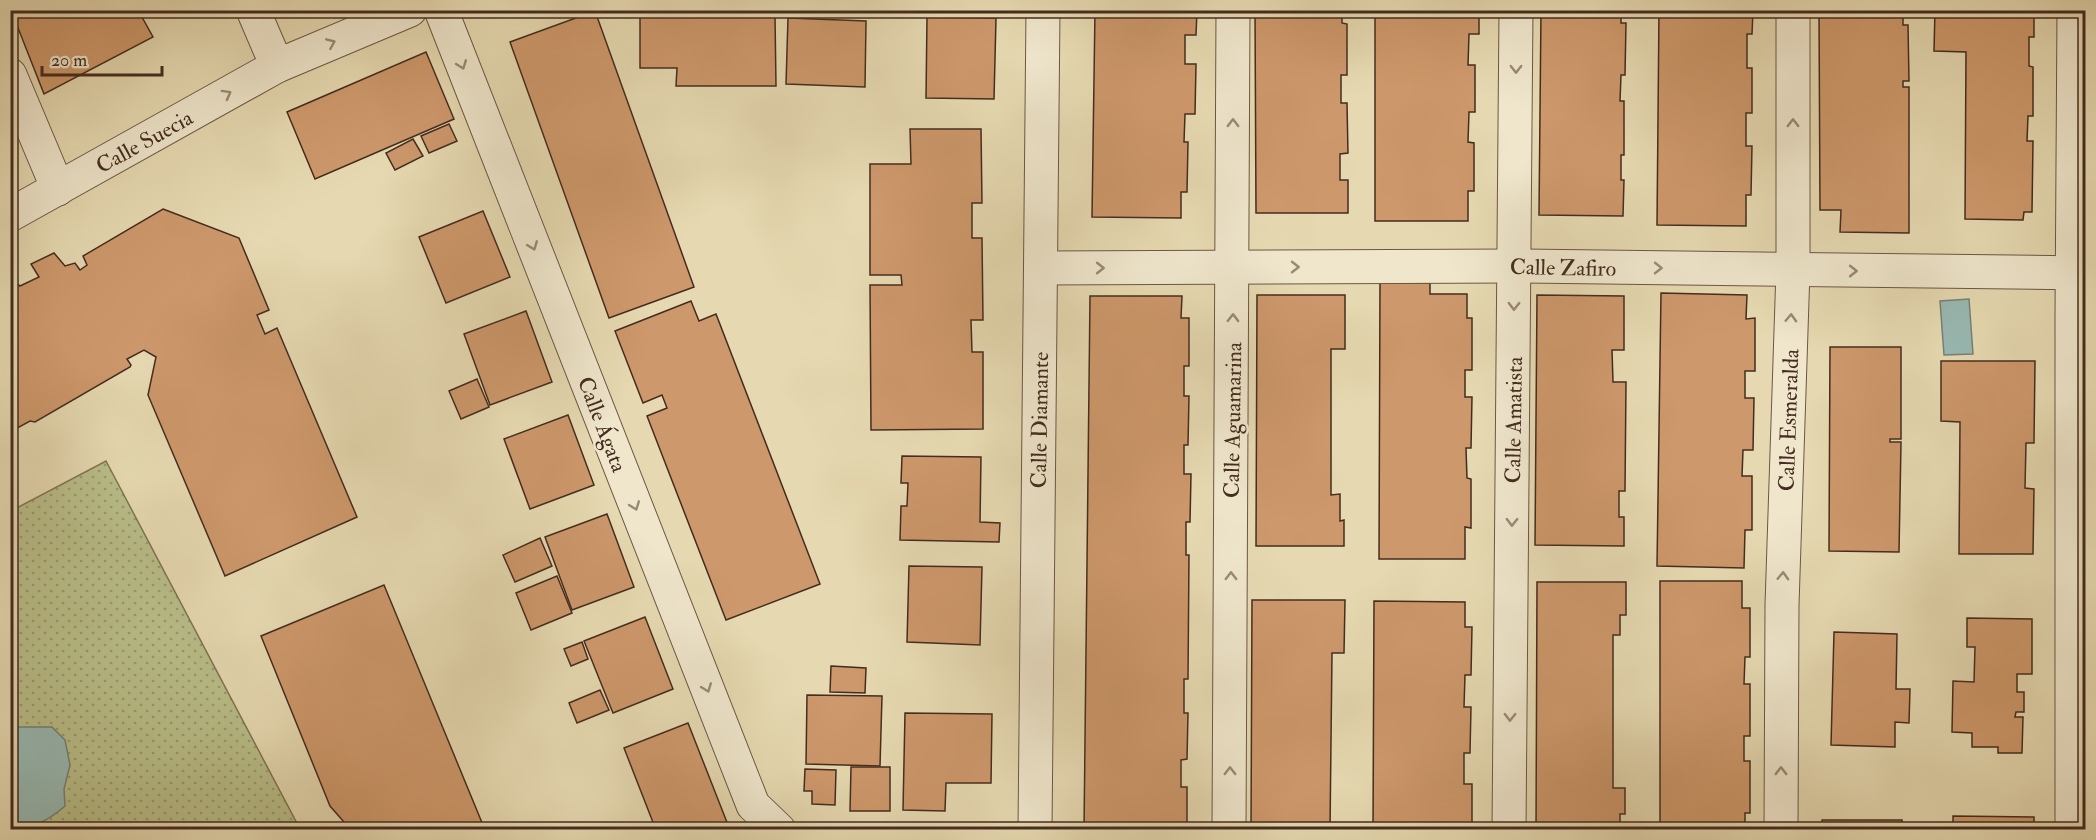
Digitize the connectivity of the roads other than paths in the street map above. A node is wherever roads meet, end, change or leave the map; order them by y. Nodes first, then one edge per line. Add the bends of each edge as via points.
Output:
1 (253, 10) edge
2 (410, 10) edge
3 (441, 10) edge
4 (1042, 10) edge
5 (1233, 10) edge
6 (1516, 10) edge
7 (1793, 10) edge
8 (2074, 10) edge
9 (278, 66) junction
10 (10, 75) edge
11 (58, 189) junction
12 (10, 215) edge
13 (1515, 266) junction
14 (1233, 267) junction
15 (1041, 268) junction
16 (1793, 270) junction
17 (2079, 273) edge
18 (779, 830) edge
19 (1035, 830) edge
20 (1229, 830) edge
21 (1509, 830) edge
22 (1781, 830) edge
23 (2072, 830) edge

1 - 9 street
9 -> 2 street, Calle Suecia
3 -> 18 street, Calle Ágata via 753,805
4 - 15 street, Calle Diamante
14 -> 5 street, Calle Aguamarina
6 -> 13 street, Calle Amatista
16 -> 7 street, Calle Esmeralda
8 - 17 street
11 -> 9 street, Calle Suecia
10 - 11 street
11 - 12 street, Calle Suecia
14 -> 13 street, Calle Zafiro
13 -> 16 street, Calle Zafiro
13 -> 21 street, Calle Amatista
15 -> 14 street, Calle Zafiro
20 -> 14 street, Calle Aguamarina
15 - 19 street, Calle Diamante
16 -> 17 street, Calle Zafiro
22 -> 16 street, Calle Esmeralda via 1782,605
17 - 23 street

